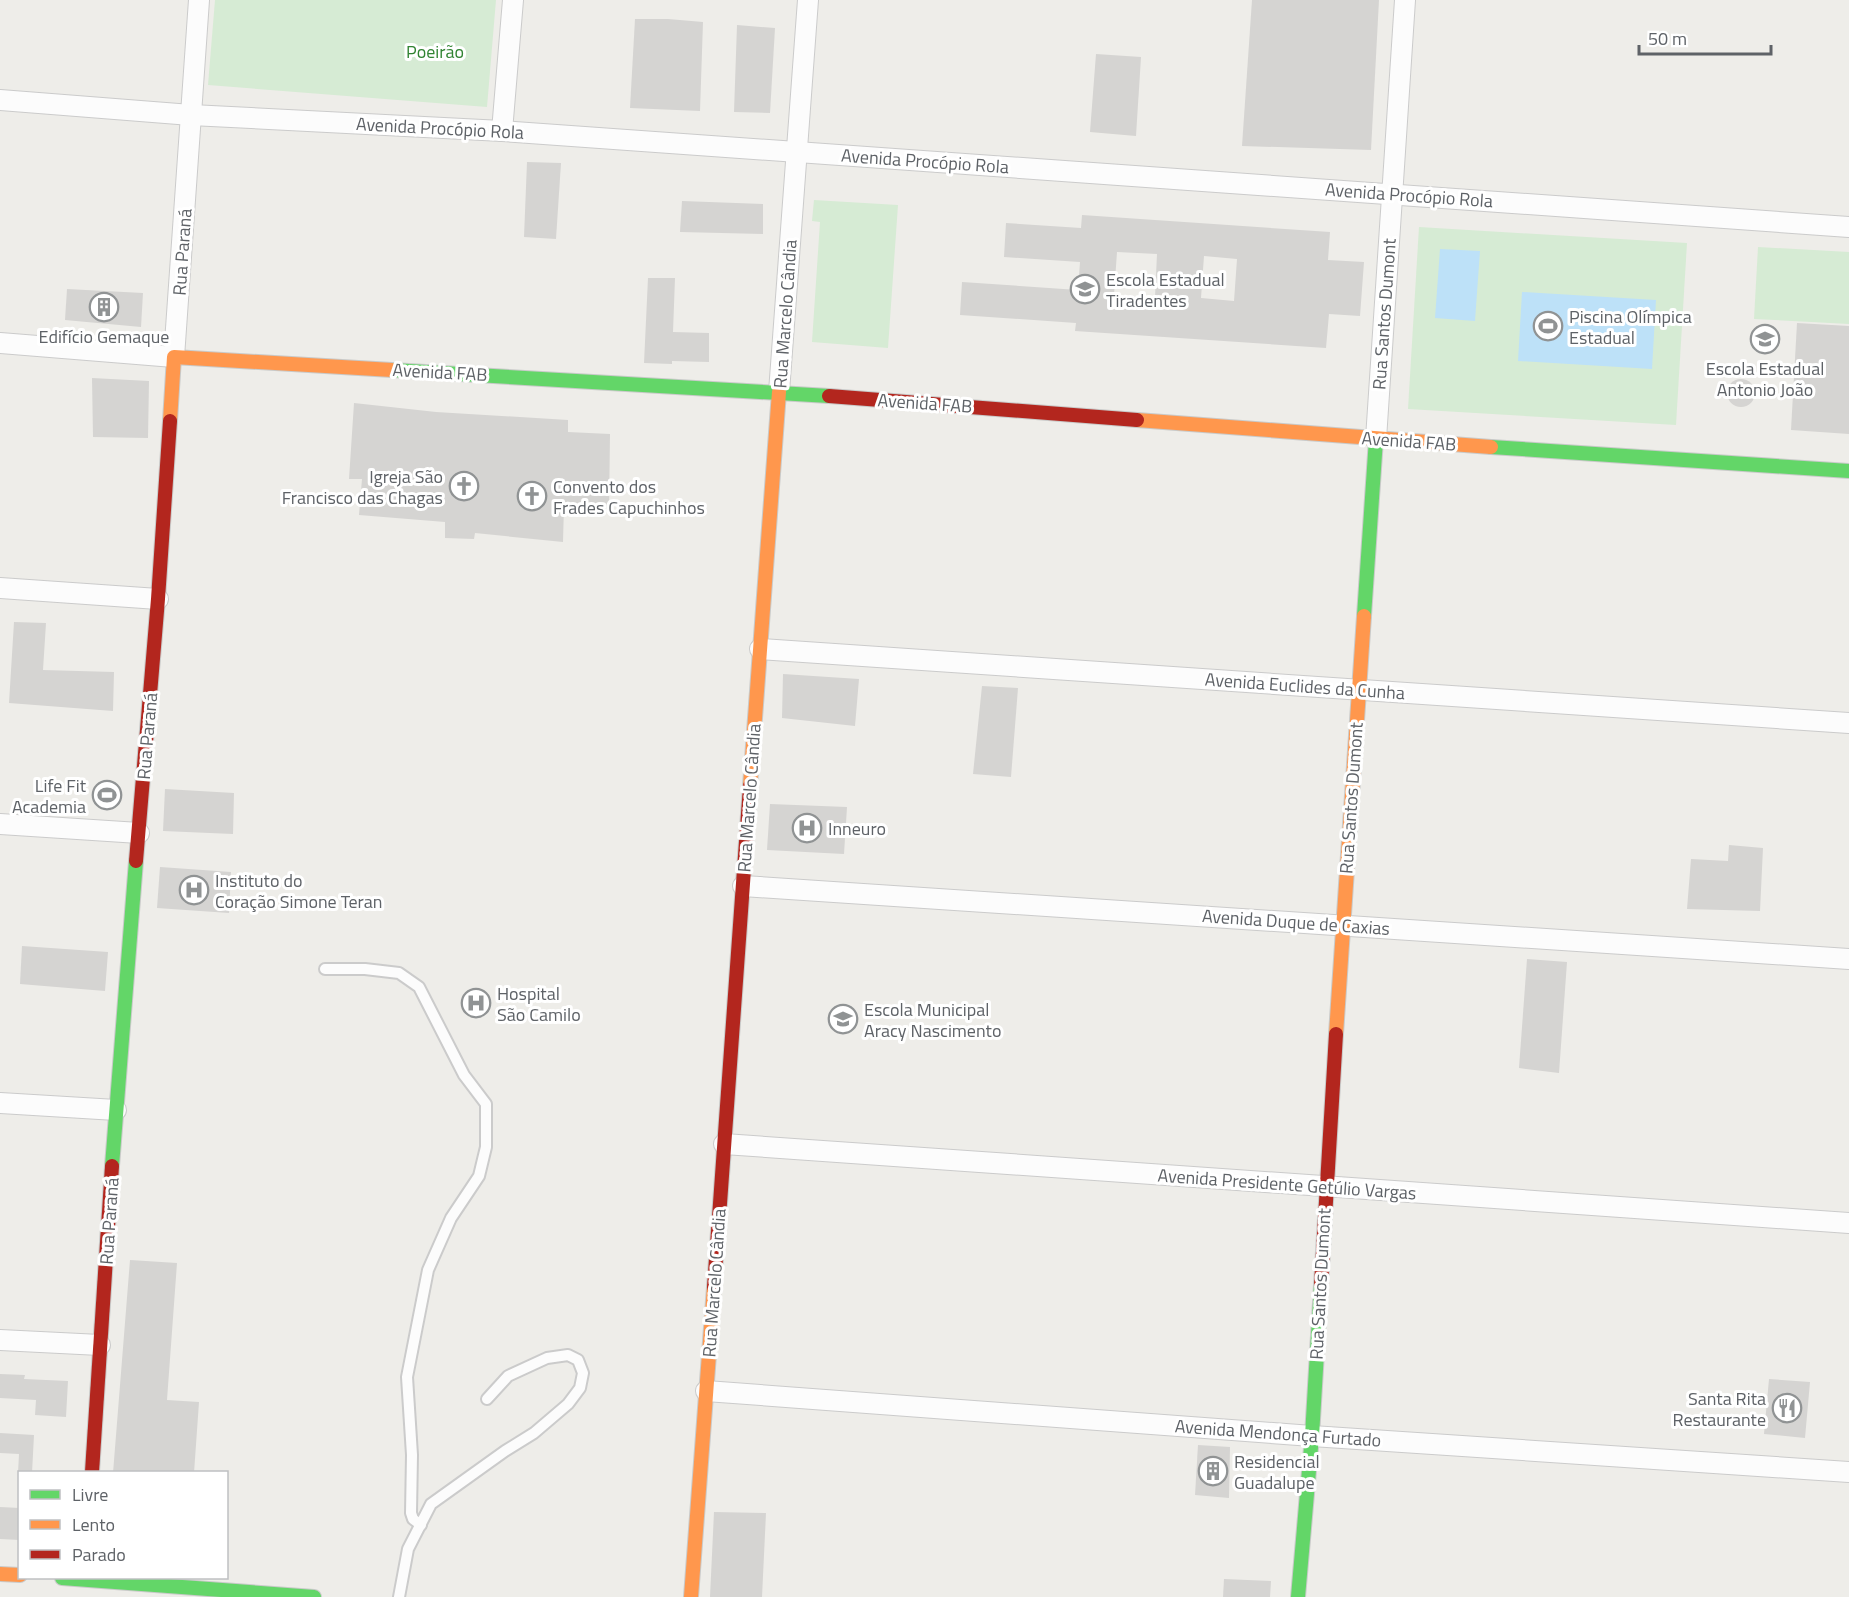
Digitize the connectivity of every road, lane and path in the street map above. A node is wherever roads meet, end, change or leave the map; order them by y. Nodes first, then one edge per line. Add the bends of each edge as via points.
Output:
1 (199, 0) edge
2 (513, 0) edge
3 (808, 0) edge
4 (1405, 0) edge
5 (0, 100) edge
6 (191, 115) junction
7 (502, 131) junction
8 (797, 152) junction
9 (1392, 193) junction
10 (1849, 227) edge
11 (0, 343) edge
12 (174, 357) junction
13 (779, 392) junction
14 (1376, 439) junction
15 (1849, 471) edge
16 (0, 588) edge
17 (158, 598) junction
18 (760, 650) junction
19 (1358, 689) junction
20 (1849, 723) edge
21 (0, 824) edge
22 (139, 833) junction
23 (743, 886) junction
24 (1342, 926) junction
25 (1849, 959) edge
26 (325, 969) dead end
27 (0, 1103) edge
28 (116, 1110) junction
29 (724, 1144) junction
30 (1325, 1187) junction
31 (1849, 1223) edge
32 (0, 1340) edge
33 (100, 1345) junction
34 (706, 1391) junction
35 (487, 1399) dead end
36 (1312, 1436) junction
37 (92, 1471) edge
38 (1849, 1472) edge
39 (421, 1525) junction
40 (0, 1574) edge
41 (18, 1575) edge
42 (85, 1579) edge
43 (97, 1579) edge
44 (84, 1597) edge
45 (314, 1597) edge
46 (399, 1597) edge
47 (691, 1597) edge
48 (1298, 1597) edge

1 - 6 street, Rua Paraná
2 - 7 street
3 - 8 street, Rua Marcelo Cândia
4 - 9 street, Rua Santos Dumont
5 - 6 street, Avenida Procópio Rola
6 - 7 street, Avenida Procópio Rola
6 - 12 street, Rua Paraná
7 - 8 street, Avenida Procópio Rola
8 - 9 street, Avenida Procópio Rola
8 - 13 street, Rua Marcelo Cândia
9 - 10 street, Avenida Procópio Rola
9 - 14 street, Rua Santos Dumont
11 - 12 street, Avenida FAB
12 - 13 main road, Avenida FAB
12 - 17 main road, Rua Paraná
13 - 14 main road, Avenida FAB
13 - 18 main road, Rua Marcelo Cândia
14 - 15 main road, Avenida FAB
14 - 19 main road, Rua Santos Dumont
16 - 17 street
17 - 22 main road, Rua Paraná
18 - 19 street, Avenida Euclides da Cunha
18 - 23 main road, Rua Marcelo Cândia
19 - 20 street, Avenida Euclides da Cunha
19 - 24 main road, Rua Santos Dumont
21 - 22 street
22 - 28 main road, Rua Paraná
23 - 24 street, Avenida Duque de Caxias
23 - 29 main road, Rua Marcelo Cândia
24 - 25 street, Avenida Duque de Caxias
24 - 30 main road, Rua Santos Dumont
26 - 39 lane via 399,973 419,987 464,1075 486,1104 486,1147 479,1176 451,1218 428,1270 407,1377 411,1513
27 - 28 street
28 - 33 main road, Rua Paraná
29 - 30 street, Avenida Presidente Getúlio Vargas
29 - 34 main road, Rua Marcelo Cândia
30 - 31 street, Avenida Presidente Getúlio Vargas
30 - 36 main road, Rua Santos Dumont
32 - 33 street
33 - 37 main road, Rua Paraná
34 - 36 street, Avenida Mendonça Furtado
34 - 47 main road, Rua Marcelo Cândia
35 - 39 lane via 508,1376 547,1358 568,1355 578,1360 583,1373 580,1388 568,1404 534,1433 431,1504
36 - 38 street, Avenida Mendonça Furtado
36 - 48 main road, Rua Santos Dumont
39 - 46 lane via 408,1549
40 - 41 main road
42 - 44 main road
43 - 45 main road

